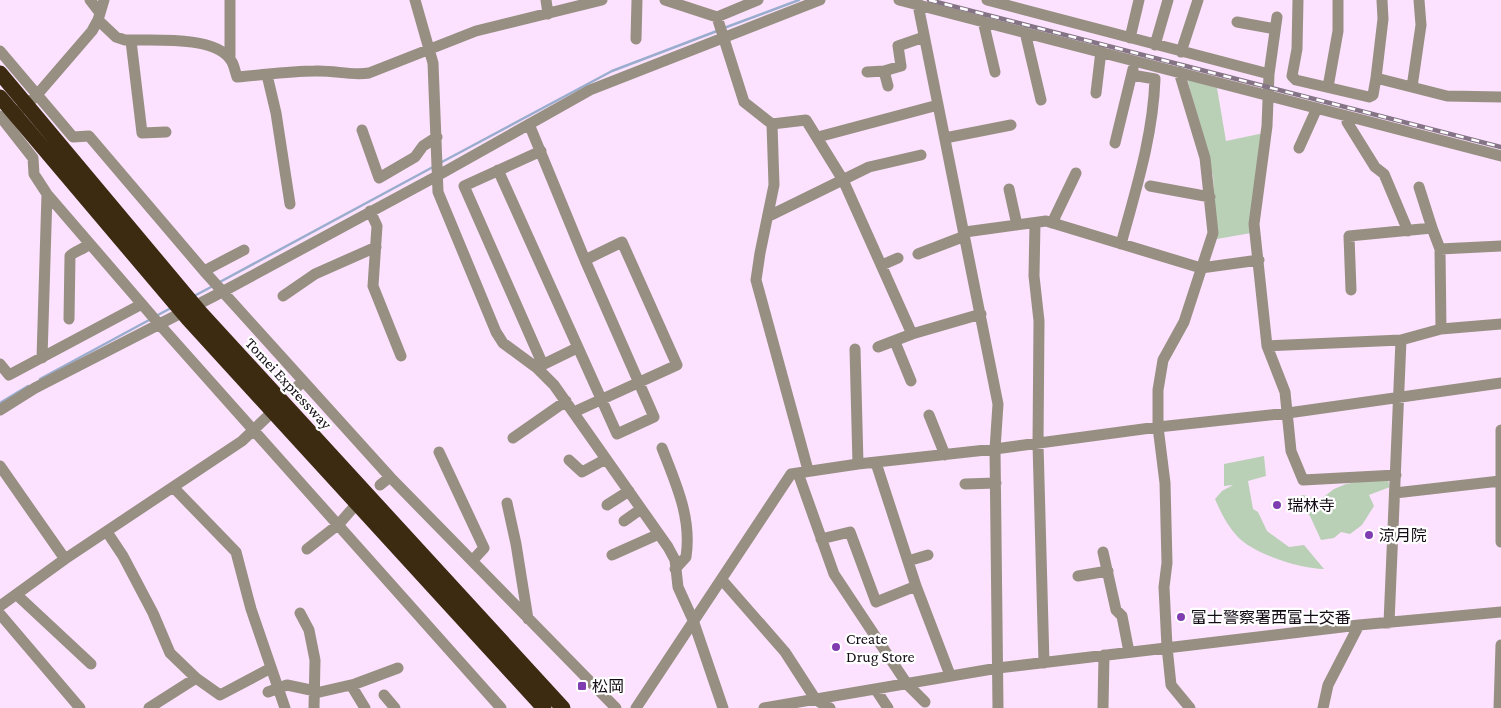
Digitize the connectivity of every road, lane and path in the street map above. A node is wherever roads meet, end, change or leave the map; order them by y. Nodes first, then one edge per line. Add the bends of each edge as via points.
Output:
1 (90, 0) edge
2 (104, 0) edge
3 (230, 0) edge
4 (415, 0) edge
5 (546, 0) edge
6 (602, 0) edge
7 (637, 0) edge
8 (665, 0) edge
9 (758, 0) edge
10 (820, 0) edge
11 (899, 0) edge
12 (987, 0) edge
13 (1139, 0) edge
14 (1168, 0) edge
15 (1198, 0) edge
16 (1295, 0) edge
17 (1338, 0) edge
18 (1382, 0) edge
19 (1419, 0) edge
20 (917, 2) edge
21 (548, 14) junction
22 (99, 16) junction
23 (1277, 17) dead end
24 (983, 21) junction
25 (1237, 22) dead end
26 (722, 29) junction
27 (1275, 29) junction
28 (1025, 32) junction
29 (924, 38) junction
30 (1130, 38) junction
31 (636, 39) dead end
32 (131, 41) junction
33 (1155, 44) junction
34 (430, 48) junction
35 (0, 51) edge
36 (1101, 51) junction
37 (1181, 52) junction
38 (230, 59) junction
39 (1135, 60) junction
40 (884, 71) junction
41 (867, 72) dead end
42 (996, 72) dead end
43 (1179, 72) junction
44 (0, 73) edge
45 (266, 74) junction
46 (1269, 74) junction
47 (1132, 75) junction
48 (1376, 78) junction
49 (888, 86) dead end
50 (1328, 87) junction
51 (1412, 87) junction
52 (1096, 93) dead end
53 (1267, 95) junction
54 (36, 96) junction
55 (0, 97) edge
56 (1501, 97) edge
57 (1041, 100) dead end
58 (938, 105) junction
59 (1317, 108) junction
60 (1348, 117) junction
61 (2, 123) edge
62 (529, 124) junction
63 (772, 124) junction
64 (1012, 126) dead end
65 (362, 130) dead end
66 (166, 132) dead end
67 (437, 137) junction
68 (818, 137) junction
69 (945, 138) junction
70 (1115, 143) dead end
71 (1299, 148) dead end
72 (541, 151) junction
73 (921, 155) dead end
74 (58, 156) junction
75 (1501, 156) edge
76 (498, 170) junction
77 (1076, 173) dead end
78 (436, 176) junction
79 (842, 180) junction
80 (1150, 186) dead end
81 (1420, 187) dead end
82 (1009, 189) dead end
83 (47, 194) junction
84 (1210, 196) junction
85 (290, 204) dead end
86 (370, 211) junction
87 (769, 216) junction
88 (1035, 222) junction
89 (1052, 223) junction
90 (1016, 225) junction
91 (1432, 228) junction
92 (1408, 230) junction
93 (965, 234) junction
94 (89, 244) junction
95 (1121, 244) junction
96 (1501, 246) edge
97 (376, 247) junction
98 (1440, 249) junction
99 (244, 250) dead end
100 (918, 254) dead end
101 (898, 258) dead end
102 (585, 260) junction
103 (1259, 260) junction
104 (882, 265) junction
105 (1201, 268) junction
106 (204, 272) junction
107 (1351, 290) dead end
108 (222, 292) junction
109 (283, 296) dead end
110 (142, 304) junction
111 (981, 314) junction
112 (194, 316) junction
113 (68, 319) dead end
114 (159, 324) junction
115 (1501, 324) edge
116 (1441, 329) junction
117 (912, 334) junction
118 (1401, 340) junction
119 (895, 342) junction
120 (1267, 346) junction
121 (878, 347) dead end
122 (577, 348) junction
123 (855, 349) dead end
124 (401, 356) dead end
125 (42, 358) junction
126 (0, 364) edge
127 (540, 366) junction
128 (4, 378) edge
129 (303, 381) junction
130 (911, 381) dead end
131 (639, 382) junction
132 (1501, 382) edge
133 (294, 391) dead end
134 (1400, 398) junction
135 (602, 400) junction
136 (566, 401) junction
137 (0, 410) edge
138 (574, 412) junction
139 (1288, 413) junction
140 (929, 415) dead end
141 (268, 416) dead end
142 (1158, 427) junction
143 (1501, 430) edge
144 (254, 431) junction
145 (513, 438) dead end
146 (1038, 444) junction
147 (662, 448) dead end
148 (995, 449) junction
149 (439, 452) dead end
150 (945, 455) junction
151 (606, 459) junction
152 (569, 460) dead end
153 (876, 463) junction
154 (858, 464) junction
155 (0, 466) edge
156 (803, 472) junction
157 (1396, 475) junction
158 (390, 477) junction
159 (1500, 481) edge
160 (996, 483) junction
161 (966, 484) dead end
162 (380, 485) dead end
163 (174, 488) junction
164 (628, 491) junction
165 (1395, 494) junction
166 (506, 503) dead end
167 (607, 505) dead end
168 (353, 508) dead end
169 (641, 509) junction
170 (624, 521) dead end
171 (338, 524) junction
172 (107, 532) junction
173 (658, 534) junction
174 (820, 539) junction
175 (1501, 542) edge
176 (307, 549) dead end
177 (1103, 552) dead end
178 (612, 555) dead end
179 (928, 555) dead end
180 (65, 559) junction
181 (472, 561) junction
182 (908, 561) junction
183 (675, 568) junction
184 (1108, 571) junction
185 (1078, 576) dead end
186 (722, 580) junction
187 (916, 586) junction
188 (17, 595) junction
189 (0, 606) edge
190 (1501, 612) edge
191 (300, 613) dead end
192 (0, 614) edge
193 (528, 619) junction
194 (693, 620) junction
195 (1389, 623) junction
196 (1360, 625) junction
197 (1501, 645) edge
198 (1167, 647) junction
199 (1129, 652) junction
200 (1104, 655) junction
201 (1044, 663) junction
202 (91, 664) dead end
203 (271, 668) junction
204 (398, 668) dead end
205 (998, 668) junction
206 (950, 675) junction
207 (196, 678) junction
208 (907, 684) junction
209 (350, 685) junction
210 (273, 690) junction
211 (876, 690) junction
212 (314, 692) junction
213 (384, 695) dead end
214 (816, 700) junction
215 (925, 702) dead end
216 (80, 708) edge
217 (149, 708) edge
218 (285, 708) edge
219 (314, 708) edge
220 (365, 708) edge
221 (395, 708) edge
222 (501, 708) edge
223 (544, 708) edge
224 (563, 708) edge
225 (616, 708) edge
226 (636, 708) edge
227 (723, 708) edge
228 (764, 708) edge
229 (830, 708) edge
230 (888, 708) edge
231 (998, 708) edge
232 (1104, 708) edge
233 (1190, 708) edge
234 (1323, 708) edge
235 (1499, 708) edge

1 - 22 street
2 - 22 street
3 - 38 street
4 - 34 street
5 - 21 street
6 - 21 street
7 - 31 street
8 - 26 street
9 - 26 street
10 - 26 street
11 - 20 street
12 - 30 street
13 - 30 street
14 - 33 street
15 - 37 street
16 - 50 street via 1296,50 1292,76 1296,80
17 - 50 street via 1338,31
18 - 48 street
19 - 51 street via 1421,25
20 - 24 street
20 - 29 street
21 - 34 street via 476,31
22 - 32 street via 116,37
22 - 54 street via 87,38
23 - 27 street
24 - 28 street
24 - 42 street
25 - 27 street
26 - 62 street via 614,79
26 - 63 street via 744,102
27 - 46 street
28 - 36 street
28 - 57 street
29 - 40 street via 898,46 901,66
29 - 58 street
30 - 33 street
32 - 38 street via 186,41 218,51
32 - 66 street via 142,133
33 - 37 street
34 - 45 street via 369,73 354,75 315,71
34 - 67 street
35 - 54 street
36 - 39 street
36 - 52 street
37 - 46 street
38 - 45 street via 237,77
39 - 43 street
39 - 47 street
40 - 41 street
40 - 49 street
43 - 53 street
43 - 84 street via 1205,158
44 - 74 highway, Tomei Expressway
45 - 85 street via 276,114
46 - 53 street
47 - 70 street
47 - 95 street via 1155,79 1154,106
48 - 50 street via 1373,95 1369,97
48 - 51 street
51 - 56 street via 1446,96
53 - 59 street
53 - 103 street via 1267,126 1254,224
54 - 61 street
54 - 106 street via 73,137 89,136
55 - 74 highway, Tomei Expressway
58 - 68 street
58 - 69 street
59 - 60 street
59 - 71 street
60 - 75 street
60 - 92 street via 1347,122 1384,174
61 - 83 street via 33,158 34,174
62 - 72 street
62 - 78 street
63 - 68 street via 806,120
63 - 87 street via 774,185
64 - 69 street
65 - 67 street via 379,178 415,157 423,146
67 - 78 street
68 - 79 street
69 - 93 street
72 - 76 street
72 - 102 street
73 - 79 street via 869,167
74 - 112 highway, Tomei Expressway
76 - 122 street
76 - 127 street via 464,186
77 - 89 street
78 - 86 street
78 - 127 street via 438,192 502,343
79 - 87 street
79 - 104 street
80 - 84 street
81 - 91 street
82 - 90 street
83 - 94 street
83 - 125 street
84 - 105 street via 1213,232
86 - 97 street via 377,226
86 - 108 street
87 - 156 street via 756,280
88 - 89 street
88 - 90 street
88 - 146 street via 1034,276 1039,320
89 - 95 street
90 - 93 street
91 - 92 street
91 - 98 street
92 - 107 street via 1349,236
93 - 100 street
93 - 111 street
94 - 110 street
94 - 113 street via 70,256
95 - 105 street
96 - 98 street
97 - 109 street via 315,274
97 - 124 street via 373,286
98 - 116 street
99 - 106 street
101 - 104 street
102 - 131 street
102 - 131 street via 622,242 677,365
103 - 105 street
103 - 120 street
104 - 117 street
105 - 142 street via 1184,322 1163,360 1158,390
106 - 108 street
108 - 114 street
108 - 129 street
110 - 114 street
110 - 125 street
111 - 117 street
111 - 148 street via 998,404
112 - 223 highway, Tomei Expressway
112 - 224 highway, Tomei Expressway
114 - 137 street via 35,388
114 - 144 street
115 - 116 street
116 - 118 street
117 - 119 street
118 - 120 street
118 - 134 street
119 - 121 street
119 - 130 street
120 - 139 street
122 - 127 street
122 - 135 street
123 - 154 street
125 - 128 street
126 - 128 street
127 - 136 street
129 - 133 street
129 - 158 street
131 - 135 street
131 - 135 street via 654,417 617,434
132 - 134 street
134 - 139 street
134 - 157 street
135 - 138 street
136 - 138 street
136 - 145 street
138 - 151 street
139 - 142 street
139 - 157 street via 1291,451 1303,480
140 - 150 street
141 - 144 street
142 - 146 street
142 - 198 street via 1165,483
143 - 159 street
144 - 163 street
144 - 171 street
146 - 148 street
146 - 201 street
147 - 183 street via 679,490 688,526 686,558
148 - 150 street
148 - 160 street
149 - 181 street via 484,548
150 - 153 street
151 - 152 street via 582,472
151 - 164 street
153 - 154 street
153 - 182 street
154 - 156 street
155 - 180 street
156 - 174 street
156 - 186 street via 791,474
157 - 165 street
158 - 162 street
158 - 181 street
159 - 165 street
159 - 175 street
160 - 161 street
160 - 205 street
163 - 172 street
163 - 203 street via 236,552 250,609
164 - 167 street
164 - 169 street
165 - 195 street
166 - 193 street
168 - 171 street
169 - 170 street
169 - 173 street
171 - 176 street
171 - 222 street
172 - 180 street
172 - 207 street via 153,613 170,653
173 - 178 street
173 - 183 street via 675,560
174 - 187 street via 850,532 876,602
174 - 208 street via 834,574
177 - 184 street
179 - 182 street
180 - 188 street
181 - 193 street
182 - 187 street
183 - 194 street via 678,587
184 - 185 street
184 - 199 street
186 - 194 street
186 - 214 street via 785,652
187 - 206 street
188 - 189 street
188 - 202 street
190 - 195 street
191 - 212 street via 309,630 315,660
192 - 216 street
193 - 225 street
194 - 226 street
194 - 227 street
195 - 196 street
196 - 198 street
196 - 234 street via 1328,685
197 - 235 street
198 - 199 street
198 - 233 street via 1171,685
199 - 200 street
200 - 201 street
200 - 232 street
201 - 205 street
203 - 207 street via 220,695
203 - 210 street
204 - 209 street
205 - 206 street
205 - 231 street
206 - 208 street
207 - 217 street
208 - 211 street
208 - 215 street
209 - 212 street
209 - 220 street
210 - 212 street via 287,685
210 - 218 street
211 - 214 street
211 - 230 street
212 - 219 street
213 - 221 street
214 - 228 street
214 - 229 street

